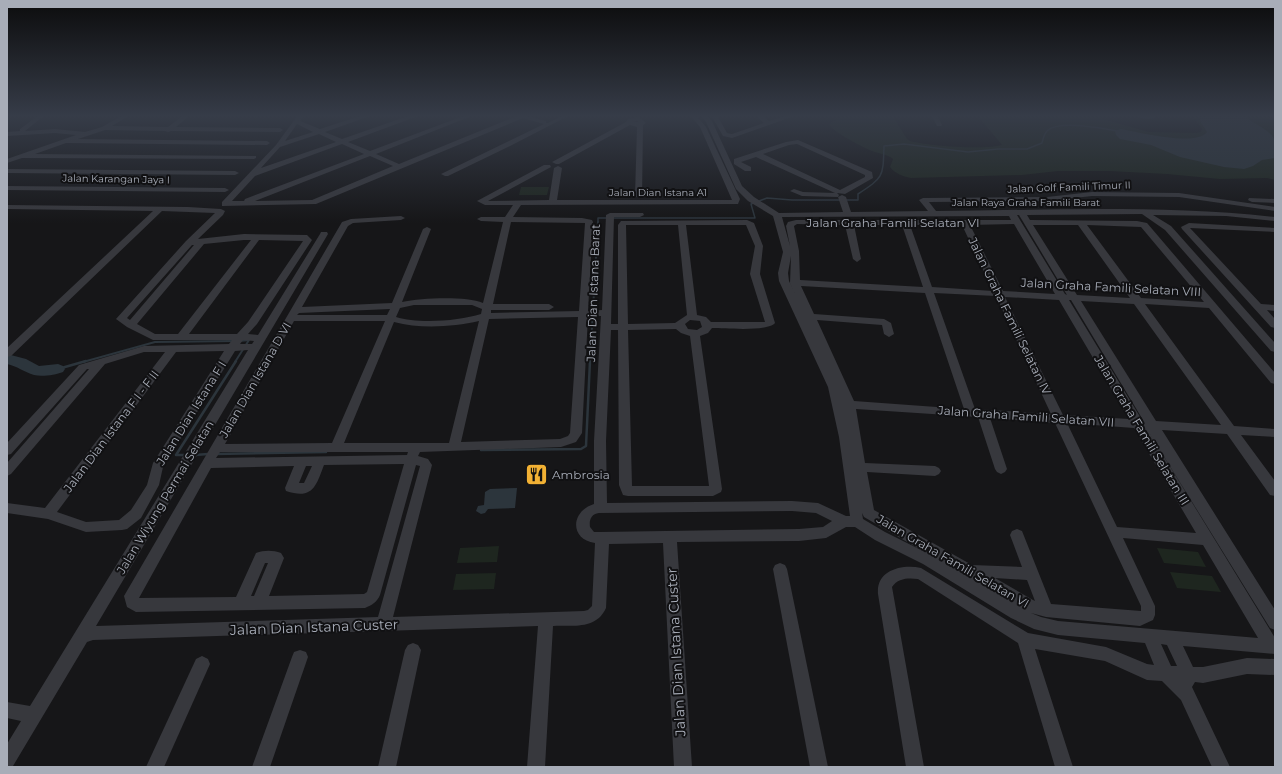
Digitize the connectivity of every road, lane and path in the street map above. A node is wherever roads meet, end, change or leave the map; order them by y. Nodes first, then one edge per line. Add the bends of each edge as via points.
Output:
1 (36, 151) edge
2 (140, 151) edge
3 (273, 151) edge
4 (318, 151) edge
5 (365, 151) edge
6 (375, 151) edge
7 (434, 151) edge
8 (495, 151) edge
9 (581, 151) edge
10 (638, 151) edge
11 (714, 151) edge
12 (723, 151) edge
13 (765, 151) edge
14 (819, 151) edge
15 (370, 153) junction
16 (724, 154) junction
17 (754, 155) junction
18 (20, 156) junction
19 (133, 156) junction
20 (254, 157) dead end
21 (7, 161) edge
22 (557, 165) junction
23 (398, 166) junction
24 (748, 169) dead end
25 (7, 171) edge
26 (115, 172) junction
27 (235, 173) dead end
28 (445, 174) dead end
29 (250, 176) junction
30 (7, 188) edge
31 (94, 189) junction
32 (225, 190) dead end
33 (794, 191) dead end
34 (840, 196) junction
35 (639, 200) junction
36 (1275, 201) edge
37 (553, 202) junction
38 (1231, 202) junction
39 (518, 203) junction
40 (242, 204) junction
41 (7, 207) edge
42 (160, 209) junction
43 (1275, 209) edge
44 (1144, 212) junction
45 (933, 213) junction
46 (1161, 213) junction
47 (634, 215) junction
48 (643, 215) junction
49 (776, 215) junction
50 (746, 216) dead end
51 (401, 218) dead end
52 (848, 218) junction
53 (1019, 218) junction
54 (482, 219) dead end
55 (508, 219) junction
56 (1275, 219) edge
57 (682, 222) junction
58 (905, 222) junction
59 (965, 222) junction
60 (1081, 223) junction
61 (1168, 228) junction
62 (427, 230) dead end
63 (1275, 230) edge
64 (324, 234) dead end
65 (257, 237) junction
66 (202, 241) junction
67 (189, 243) junction
68 (857, 259) dead end
69 (794, 283) junction
70 (929, 290) junction
71 (999, 294) junction
72 (1068, 297) junction
73 (1138, 301) junction
74 (1211, 305) junction
75 (395, 306) junction
76 (1258, 307) junction
77 (1275, 308) edge
78 (585, 310) junction
79 (603, 310) junction
80 (485, 311) junction
81 (276, 313) junction
82 (293, 314) junction
83 (692, 317) junction
84 (810, 317) junction
85 (391, 318) junction
86 (131, 325) junction
87 (708, 325) junction
88 (1275, 325) edge
89 (680, 326) junction
90 (606, 327) junction
91 (623, 327) junction
92 (695, 334) junction
93 (889, 334) dead end
94 (181, 336) junction
95 (236, 343) junction
96 (256, 344) junction
97 (173, 349) junction
98 (1275, 349) edge
99 (7, 354) edge
100 (103, 360) junction
101 (1275, 380) edge
102 (850, 405) junction
103 (977, 413) junction
104 (1059, 418) junction
105 (1138, 424) junction
106 (1152, 425) junction
107 (1231, 430) junction
108 (1275, 433) edge
109 (336, 447) junction
110 (454, 447) junction
111 (7, 451) edge
112 (413, 453) junction
113 (212, 456) junction
114 (302, 461) junction
115 (320, 461) junction
116 (859, 467) junction
117 (1001, 469) dead end
118 (7, 471) edge
119 (935, 471) dead end
120 (1275, 490) edge
121 (7, 508) edge
122 (601, 508) junction
123 (48, 514) junction
124 (850, 521) junction
125 (1113, 532) junction
126 (1017, 535) dead end
127 (602, 538) junction
128 (670, 538) junction
129 (1208, 540) junction
130 (780, 569) dead end
131 (970, 571) junction
132 (1032, 574) junction
133 (259, 603) junction
134 (240, 604) junction
135 (1148, 606) joint
136 (1046, 610) junction
137 (546, 621) junction
138 (383, 625) junction
139 (1270, 627) edge
140 (1149, 635) junction
141 (83, 636) junction
142 (1170, 637) junction
143 (1024, 638) junction
144 (1274, 647) edge
145 (413, 650) dead end
146 (300, 657) dead end
147 (202, 664) dead end
148 (1275, 667) edge
149 (1166, 673) junction
150 (1188, 675) junction
151 (1187, 694) junction
152 (7, 710) edge
153 (33, 715) junction
154 (7, 760) edge
155 (155, 767) edge
156 (261, 767) edge
157 (388, 767) edge
158 (536, 767) edge
159 (683, 767) edge
160 (819, 767) edge
161 (915, 767) edge
162 (1064, 767) edge
163 (1221, 767) edge

1 - 18 street
2 - 19 street
3 - 29 street
4 - 29 street
5 - 15 street
6 - 15 street
7 - 23 street
8 - 28 street
9 - 22 street
10 - 35 street
11 - 35 street, Jalan Dian Istana A1 via 736,199 735,202
12 - 16 street
13 - 17 street
14 - 34 street via 870,174 869,178
15 - 23 street
15 - 40 street
16 - 17 street
16 - 49 street via 739,187
17 - 24 street via 737,162
17 - 34 street
18 - 19 street
18 - 21 street
19 - 20 street
19 - 26 street
22 - 37 street
22 - 39 street, Jalan Dian Istana A1 via 547,163 547,167 481,200
23 - 40 street via 310,203
25 - 26 street
26 - 27 street
26 - 31 street
29 - 40 street via 224,203
30 - 31 street, Jalan Karangan Jaya I
31 - 32 street, Jalan Karangan Jaya I
33 - 34 street via 802,194
34 - 52 street
35 - 37 street, Jalan Dian Istana A1
35 - 47 street
35 - 48 street
36 - 38 street, Jalan Golf Famili Timur II
37 - 39 street, Jalan Dian Istana A1
38 - 43 street, Jalan Golf Famili Timur II
38 - 45 street, Jalan Golf Famili Timur II via 1185,195 1119,194 1047,199 923,200
39 - 55 street
41 - 42 street
42 - 67 street via 211,209 222,212
42 - 99 street
44 - 46 street, Jalan Raya Graha Famili Barat
44 - 53 street, Jalan Raya Graha Famili Barat
44 - 61 street
45 - 52 street, Jalan Raya Graha Famili Barat
45 - 53 street, Jalan Raya Graha Famili Barat
46 - 56 street, Jalan Raya Graha Famili Barat via 1226,214
46 - 61 street via 1169,224
47 - 48 street, Jalan Dian Istana Barat
47 - 79 street, Jalan Dian Istana Barat via 609,218
48 - 50 street, Jalan Dian Istana Barat
49 - 52 street, Jalan Raya Graha Famili Barat
49 - 124 street via 786,252 784,281 837,398 848,459
51 - 82 street via 347,223
52 - 58 street, Jalan Graha Famili Selatan VI
52 - 68 street
52 - 69 street, Jalan Graha Famili Selatan VI via 790,224 795,251
53 - 59 street, Jalan Graha Famili Selatan VI
53 - 60 street, Jalan Graha Famili Selatan VI
53 - 72 street, Jalan Graha Famili Selatan III
54 - 55 street
55 - 78 street, Jalan Dian Istana D VI via 589,222
55 - 80 street
57 - 83 street
57 - 87 street via 748,222 754,230 759,246 755,274 769,324
57 - 91 street via 628,222 622,225
58 - 59 street, Jalan Graha Famili Selatan VI
58 - 70 street
59 - 71 street, Jalan Graha Famili Selatan IV
60 - 73 street
60 - 74 street, Jalan Graha Famili Selatan VI via 1144,225
61 - 98 street
62 - 75 street
63 - 76 street via 1186,226
64 - 81 street, Jalan Wiyung Permai Selatan
65 - 66 street
65 - 94 street
65 - 95 street, Jalan Dian Istana F I via 304,237 308,240 252,324
66 - 67 street
66 - 86 street
67 - 86 street via 121,319
69 - 70 street, Jalan Graha Famili Selatan VIII
69 - 84 street, Jalan Graha Famili Selatan VI
70 - 71 street, Jalan Graha Famili Selatan VIII
70 - 103 street via 938,318 932,318 950,370 957,372
71 - 72 street, Jalan Graha Famili Selatan VIII
71 - 104 street, Jalan Graha Famili Selatan IV
72 - 73 street, Jalan Graha Famili Selatan VIII
72 - 105 street, Jalan Graha Famili Selatan III
72 - 106 street, Jalan Graha Famili Selatan III
73 - 74 street, Jalan Graha Famili Selatan VIII
73 - 107 street
74 - 101 street, Jalan Graha Famili Selatan VI
75 - 80 street via 414,302 473,302
75 - 82 street
75 - 85 street
76 - 77 street
76 - 88 street
78 - 79 street
78 - 80 street
78 - 110 street, Jalan Dian Istana D VI via 576,433 572,439 561,444
79 - 90 street, Jalan Dian Istana Barat
80 - 85 street, Jalan Dian Istana D VI via 470,320 409,322
80 - 110 street
81 - 82 street
81 - 96 street, Jalan Wiyung Permai Selatan
82 - 85 street, Jalan Dian Istana D VI
82 - 113 street, Jalan Dian Istana D VI
83 - 87 street via 702,319
83 - 89 street via 683,320
84 - 93 street via 884,322
84 - 102 street, Jalan Graha Famili Selatan VI via 848,395
85 - 109 street
86 - 94 street via 153,337
87 - 92 street via 705,331
89 - 91 street
89 - 92 street via 685,332
90 - 91 street
90 - 122 street, Jalan Dian Istana Barat via 600,441
91 - 92 street via 625,485 631,491 716,489
94 - 95 street
95 - 96 street
95 - 97 street
95 - 123 street, Jalan Dian Istana F I via 157,466 153,485 136,514 122,525 86,527
96 - 141 street, Jalan Wiyung Permai Selatan
97 - 100 street via 144,349
97 - 123 street, Jalan Dian Istana F I - F II
100 - 111 street via 82,368
100 - 118 street
102 - 103 street, Jalan Graha Famili Selatan VII
102 - 116 street, Jalan Graha Famili Selatan VI
103 - 104 street, Jalan Graha Famili Selatan VII
103 - 117 street
104 - 105 street, Jalan Graha Famili Selatan VII
104 - 125 street, Jalan Graha Famili Selatan IV
105 - 106 street, Jalan Graha Famili Selatan VII
105 - 129 street, Jalan Graha Famili Selatan III
106 - 107 street, Jalan Graha Famili Selatan VII
106 - 139 street, Jalan Graha Famili Selatan III
107 - 108 street, Jalan Graha Famili Selatan VII
107 - 120 street
109 - 112 street, Jalan Dian Istana D VI
109 - 113 street, Jalan Dian Istana D VI
110 - 112 street, Jalan Dian Istana D VI
112 - 115 street
112 - 133 street, Jalan Dian Istana Custer via 372,597 365,601
112 - 138 street via 426,465
113 - 114 street
113 - 134 street, Jalan Dian Istana Custer via 131,599 136,605
114 - 115 street
114 - 115 street via 291,488 309,486
116 - 119 street
116 - 131 street, Jalan Graha Famili Selatan VI via 869,513
121 - 123 street, Jalan Dian Istana F I
122 - 124 street via 810,507
122 - 127 street via 588,512 583,526 589,536
124 - 128 street via 818,534
124 - 140 street via 928,560 1039,624 1058,628
125 - 129 street
125 - 135 street, Jalan Graha Famili Selatan IV
126 - 132 street
127 - 128 street
127 - 137 street, Jalan Dian Istana Custer via 599,608 592,616 584,618
128 - 159 street, Jalan Dian Istana Custer
129 - 139 street, Jalan Graha Famili Selatan III
130 - 160 street
131 - 132 street
131 - 136 street, Jalan Graha Famili Selatan VI via 1030,606
132 - 136 street
133 - 134 street, Jalan Dian Istana Custer
133 - 134 street, Jalan Dian Istana Custer via 277,557 261,557
135 - 136 street, Jalan Graha Famili Selatan VI via 1148,615 1134,620
137 - 138 street, Jalan Dian Istana Custer
137 - 158 street
138 - 141 street, Jalan Dian Istana Custer via 93,633
139 - 144 street, Jalan Graha Famili Selatan III
140 - 142 street
140 - 149 street
141 - 153 street, Jalan Wiyung Permai Selatan
142 - 144 street
142 - 150 street
143 - 149 street via 1100,652 1140,670
143 - 161 street via 921,574 905,573 888,580 885,585 886,602
143 - 162 street
145 - 157 street
146 - 156 street
147 - 155 street
148 - 150 street via 1247,666 1208,674
149 - 150 street
149 - 151 street
150 - 151 street
151 - 163 street
152 - 153 street
153 - 154 street, Jalan Wiyung Permai Selatan

